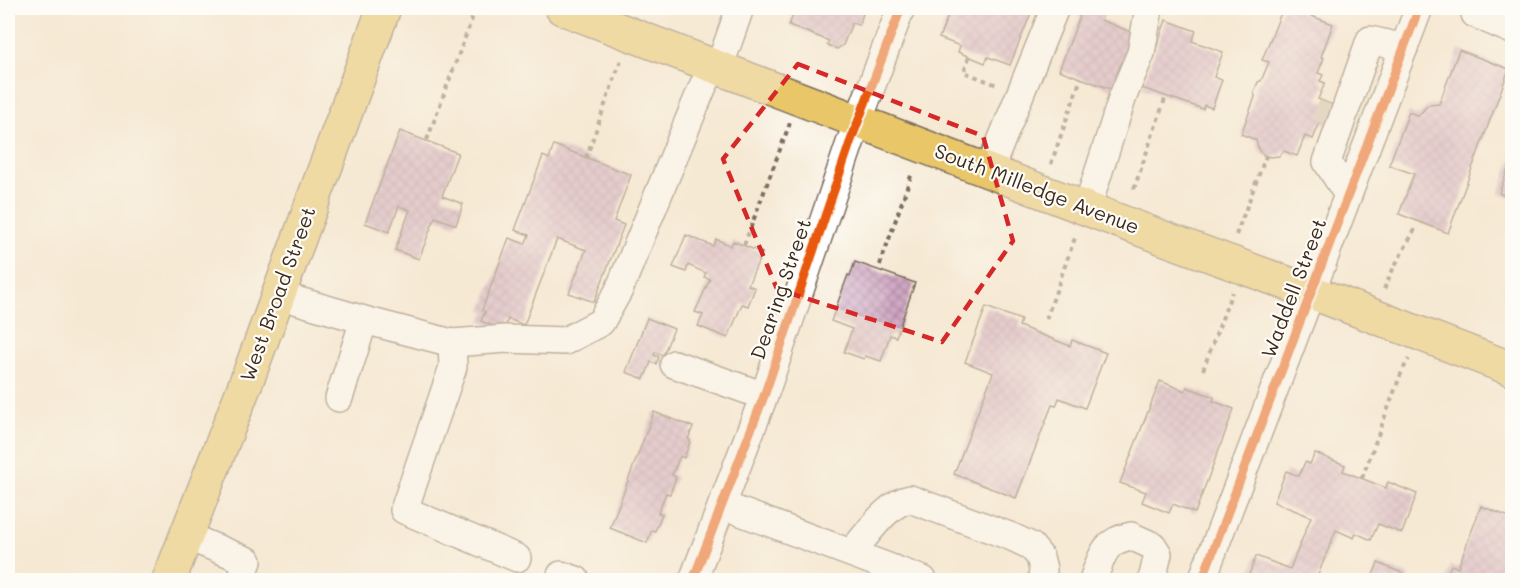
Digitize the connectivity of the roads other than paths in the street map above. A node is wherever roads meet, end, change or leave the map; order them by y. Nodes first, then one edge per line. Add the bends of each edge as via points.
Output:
1 (384, 8) edge
2 (562, 8) edge
3 (740, 8) edge
4 (901, 8) edge
5 (1055, 8) edge
6 (1149, 8) edge
7 (1419, 8) edge
8 (1478, 8) edge
9 (1512, 30) edge
10 (1404, 48) junction
11 (716, 67) junction
12 (1333, 116) junction
13 (859, 120) junction
14 (1372, 132) junction
15 (989, 171) junction
16 (1348, 195) junction
17 (1082, 220) junction
18 (1311, 292) junction
19 (278, 295) junction
20 (364, 320) junction
21 (452, 343) junction
22 (674, 364) dead end
23 (1512, 369) edge
24 (764, 396) junction
25 (339, 398) dead end
26 (722, 505) junction
27 (186, 536) junction
28 (852, 552) junction
29 (517, 558) dead end
30 (169, 580) edge
31 (240, 580) edge
32 (693, 580) edge
33 (923, 580) edge
34 (1042, 580) edge
35 (1093, 580) edge
36 (1152, 580) edge
37 (1202, 580) edge

1 - 19 main road, West Broad Street
2 - 11 main road, South Milledge Avenue
3 - 11 street
4 - 13 street, Dearing Street
5 - 15 street
6 - 17 street via 1141,53
7 - 10 street, Waddell Street
8 - 9 street via 1475,14
10 - 12 street via 1370,40 1352,87
10 - 14 street, Waddell Street
11 - 13 main road, South Milledge Avenue
11 - 21 street via 703,86 619,290 601,322 565,341 506,339
12 - 14 street
12 - 16 street via 1327,162
13 - 15 main road, South Milledge Avenue
13 - 24 street, Dearing Street
14 - 16 street, Waddell Street
15 - 17 main road, South Milledge Avenue
16 - 18 street, Waddell Street
17 - 18 main road, South Milledge Avenue via 1178,243
18 - 23 main road, South Milledge Avenue
18 - 37 street, Waddell Street
19 - 20 street
19 - 27 main road, West Broad Street
20 - 21 street
20 - 25 street
21 - 29 street via 453,367 404,510
22 - 24 street
24 - 26 street, Dearing Street
26 - 28 street
26 - 32 street, Dearing Street
27 - 30 main road, West Broad Street
27 - 31 street via 248,561
28 - 33 street
28 - 34 street via 892,506 910,499 1031,546 1040,557
35 - 36 street via 1105,549 1113,541 1131,536 1153,546 1158,554

